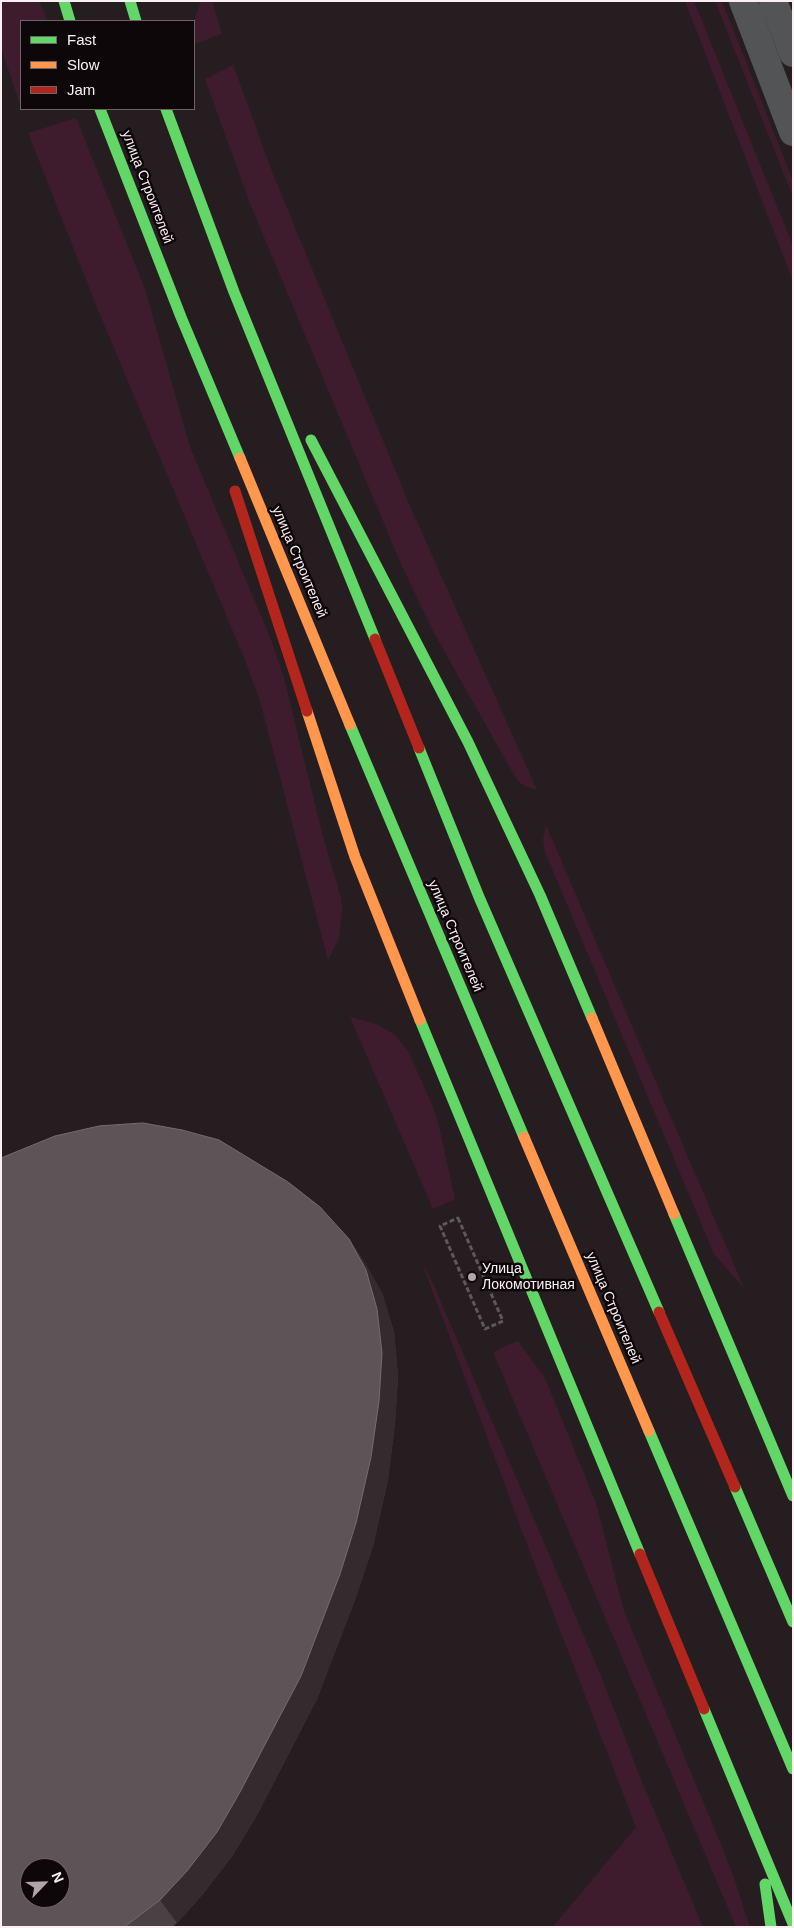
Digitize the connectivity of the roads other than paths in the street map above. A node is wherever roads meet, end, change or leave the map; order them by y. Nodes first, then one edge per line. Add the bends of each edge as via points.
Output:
1 (64, 1) edge
2 (130, 1) edge
3 (742, 1) edge
4 (773, 1) edge
5 (70, 20) edge
6 (136, 20) edge
7 (793, 53) edge
8 (100, 110) edge
9 (166, 110) edge
10 (793, 132) edge
11 (234, 292) junction
12 (181, 317) junction
13 (289, 398) dead end
14 (216, 432) dead end
15 (308, 433) dead end
16 (232, 479) dead end
17 (793, 1496) edge
18 (793, 1622) edge
19 (793, 1770) edge
20 (758, 1843) junction
21 (793, 1924) edge
22 (771, 1927) edge

1 - 5 main road
2 - 6 main road
3 - 10 street
4 - 7 street
8 - 12 main road, улица Строителей
9 - 11 main road
11 - 13 main road
11 - 18 main road via 479,897
12 - 14 main road
12 - 19 main road, улица Строителей via 427,910
15 - 17 main road via 468,742 540,896
16 - 20 main road via 355,857 385,935
20 - 21 main road
20 - 22 main road

